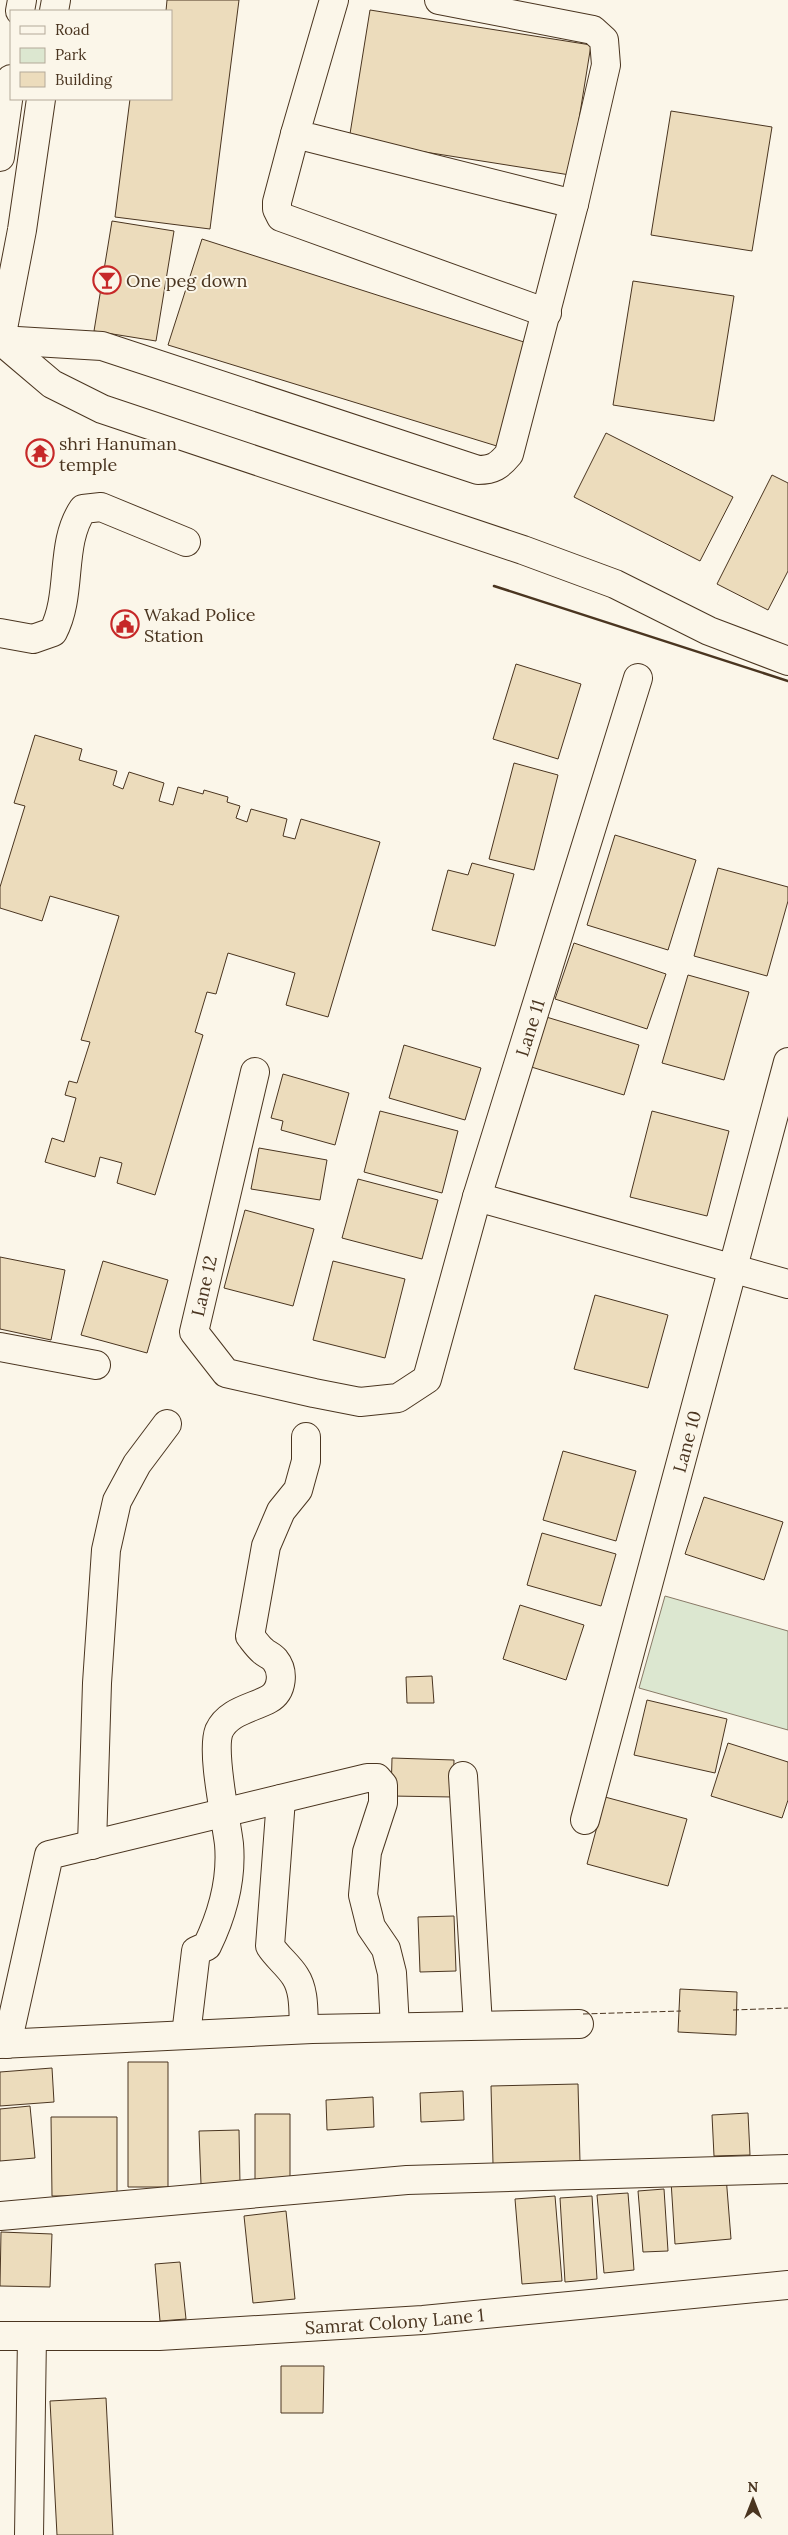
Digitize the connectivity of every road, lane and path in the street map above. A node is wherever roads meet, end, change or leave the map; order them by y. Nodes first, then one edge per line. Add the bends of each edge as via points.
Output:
1 (334, 0) edge
2 (439, 0) edge
3 (10, 84) edge
4 (41, 100) edge
5 (2, 126) edge
6 (295, 134) junction
7 (0, 157) edge
8 (574, 204) junction
9 (548, 313) junction
10 (0, 342) edge
11 (186, 542) dead end
12 (0, 633) edge
13 (788, 661) edge
14 (638, 678) dead end
15 (788, 1062) edge
16 (255, 1072) dead end
17 (477, 1197) junction
18 (732, 1268) junction
19 (788, 1284) edge
20 (0, 1347) edge
21 (96, 1365) dead end
22 (427, 1379) joint
23 (167, 1424) dead end
24 (306, 1437) dead end
25 (463, 1776) dead end
26 (281, 1799) junction
27 (225, 1812) junction
28 (585, 1820) dead end
29 (92, 1844) junction
30 (578, 2024) dead end
31 (478, 2026) junction
32 (395, 2027) junction
33 (304, 2029) junction
34 (186, 2035) junction
35 (4, 2044) edge
36 (788, 2169) edge
37 (0, 2216) edge
38 (788, 2285) edge
39 (0, 2336) edge
40 (32, 2336) junction
41 (29, 2535) edge

1 - 6 street
2 - 8 street via 593,30 604,40 606,65
3 - 5 street
4 - 10 street via 22,230
5 - 7 street
6 - 8 street
6 - 9 street via 277,202 281,217
8 - 9 street
9 - 10 street via 509,454 490,470 478,470 102,346
10 - 13 street via 52,384 102,409 541,556 615,584 709,631
11 - 12 street via 101,507 83,509 74,523 61,616 53,632 33,639
14 - 17 street, Lane 11
15 - 18 street, Lane 10
16 - 22 street, Lane 12 via 194,1332 226,1373 314,1393 360,1402 398,1398
17 - 18 street
17 - 22 street, Lane 11
18 - 19 street
18 - 28 street, Lane 10
20 - 21 street
23 - 29 street via 137,1464 117,1501 106,1550 97,1683
24 - 27 street via 306,1461 298,1490 281,1511 266,1546 250,1636 274,1659 282,1672 279,1689 271,1698 234,1715 220,1730 217,1744
25 - 31 street
26 - 27 street
26 - 32 street via 367,1778 377,1778 384,1785 384,1804 367,1852 363,1895 371,1926 386,1949 392,1973
26 - 33 street via 270,1946 295,1976 302,1994
27 - 29 street
27 - 34 street via 229,1846 228,1882 207,1946 196,1951
29 - 35 street via 49,1855
30 - 31 street
31 - 32 street
32 - 33 street
33 - 34 street
34 - 35 street
36 - 37 street via 406,2180
38 - 40 street, Samrat Colony Lane 1 via 423,2320 159,2336
39 - 40 street, Samrat Colony Lane 1
40 - 41 street

